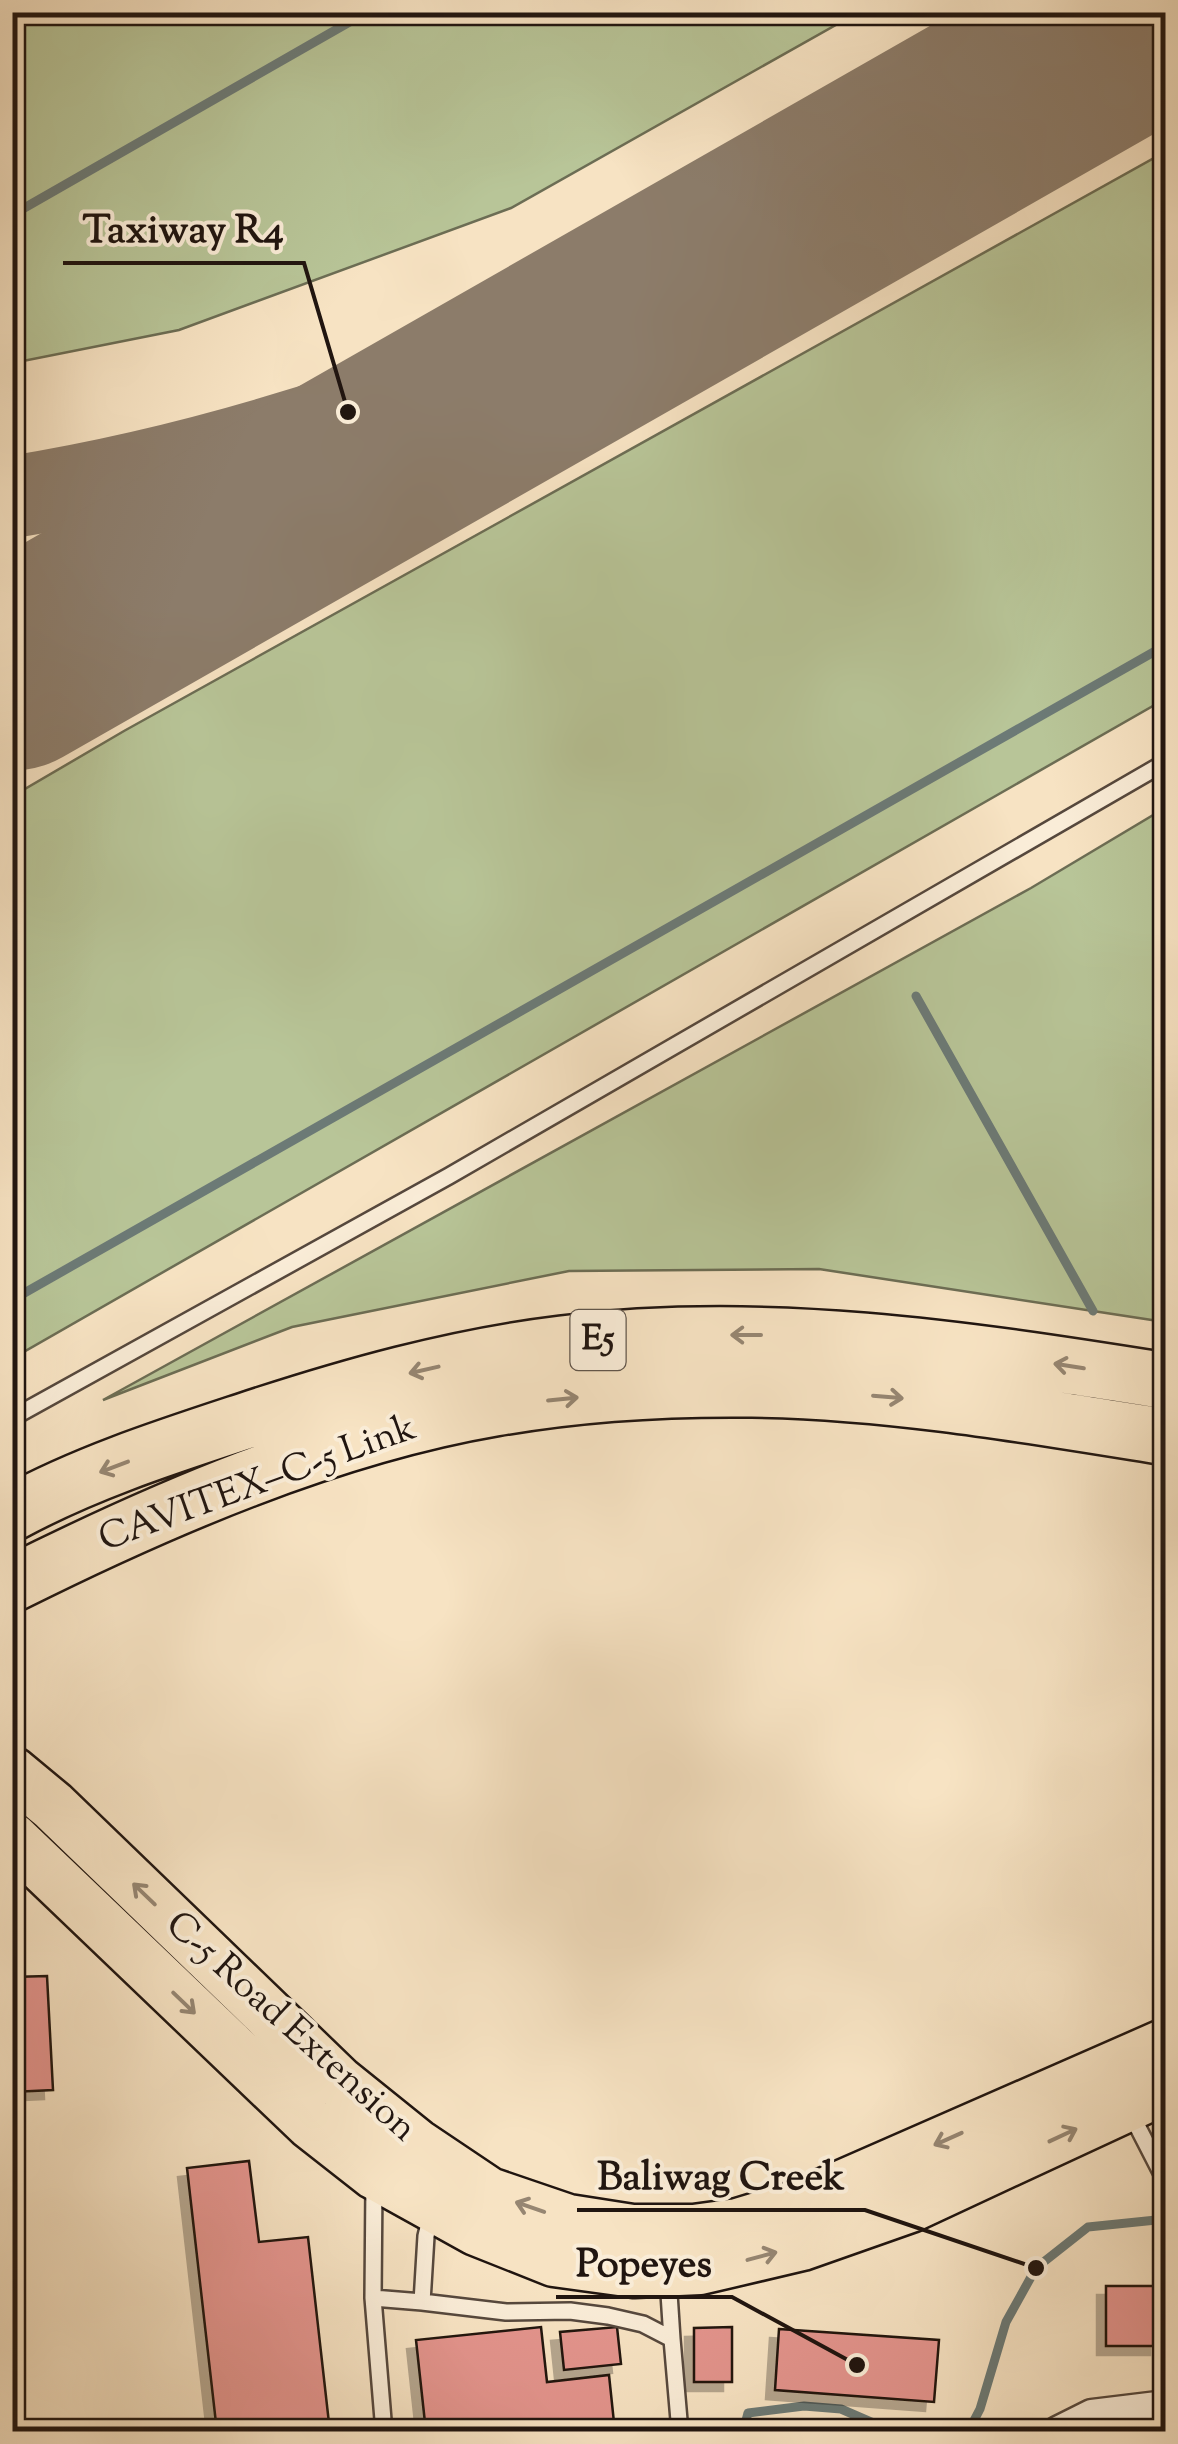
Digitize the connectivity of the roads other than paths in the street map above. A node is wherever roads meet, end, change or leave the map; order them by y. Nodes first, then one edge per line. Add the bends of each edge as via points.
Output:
1 (1166, 762) edge
2 (1166, 1382) edge
3 (12, 1418) edge
4 (1166, 1437) edge
5 (12, 1513) edge
6 (12, 1584) edge
7 (12, 1772) edge
8 (12, 1838) edge
9 (1166, 2044) edge
10 (1146, 2097) edge
11 (375, 2174) junction
12 (1166, 2182) edge
13 (433, 2207) junction
14 (668, 2270) junction
15 (373, 2298) junction
16 (422, 2302) junction
17 (672, 2339) junction
18 (1166, 2406) edge
19 (1073, 2427) edge
20 (384, 2432) edge
21 (680, 2432) edge

1 - 3 lane via 449,1176
2 -> 5 highway, CAVITEX–C-5 Link / E5 via 848,1338 718,1334 561,1344 460,1361 304,1402 123,1464
6 -> 4 highway, CAVITEX–C-5 Link / E5 via 148,1520 302,1460 444,1418 550,1400 797,1390 903,1398
9 -> 7 main road, C-5 Road Extension via 794,2207 738,2224 632,2230 568,2220 489,2192 416,2144 340,2082
8 -> 11 main road, C-5 Road Extension via 310,2123
10 - 12 lane
14 -> 10 main road, C-5 Road Extension via 737,2262 892,2214
11 - 13 main road, C-5 Road Extension
11 - 15 lane
13 - 14 main road, C-5 Road Extension via 554,2261
13 - 16 lane
14 - 17 lane
15 - 16 lane
15 - 20 lane
16 - 17 lane via 608,2316
17 - 21 lane
18 - 19 street via 1111,2411

